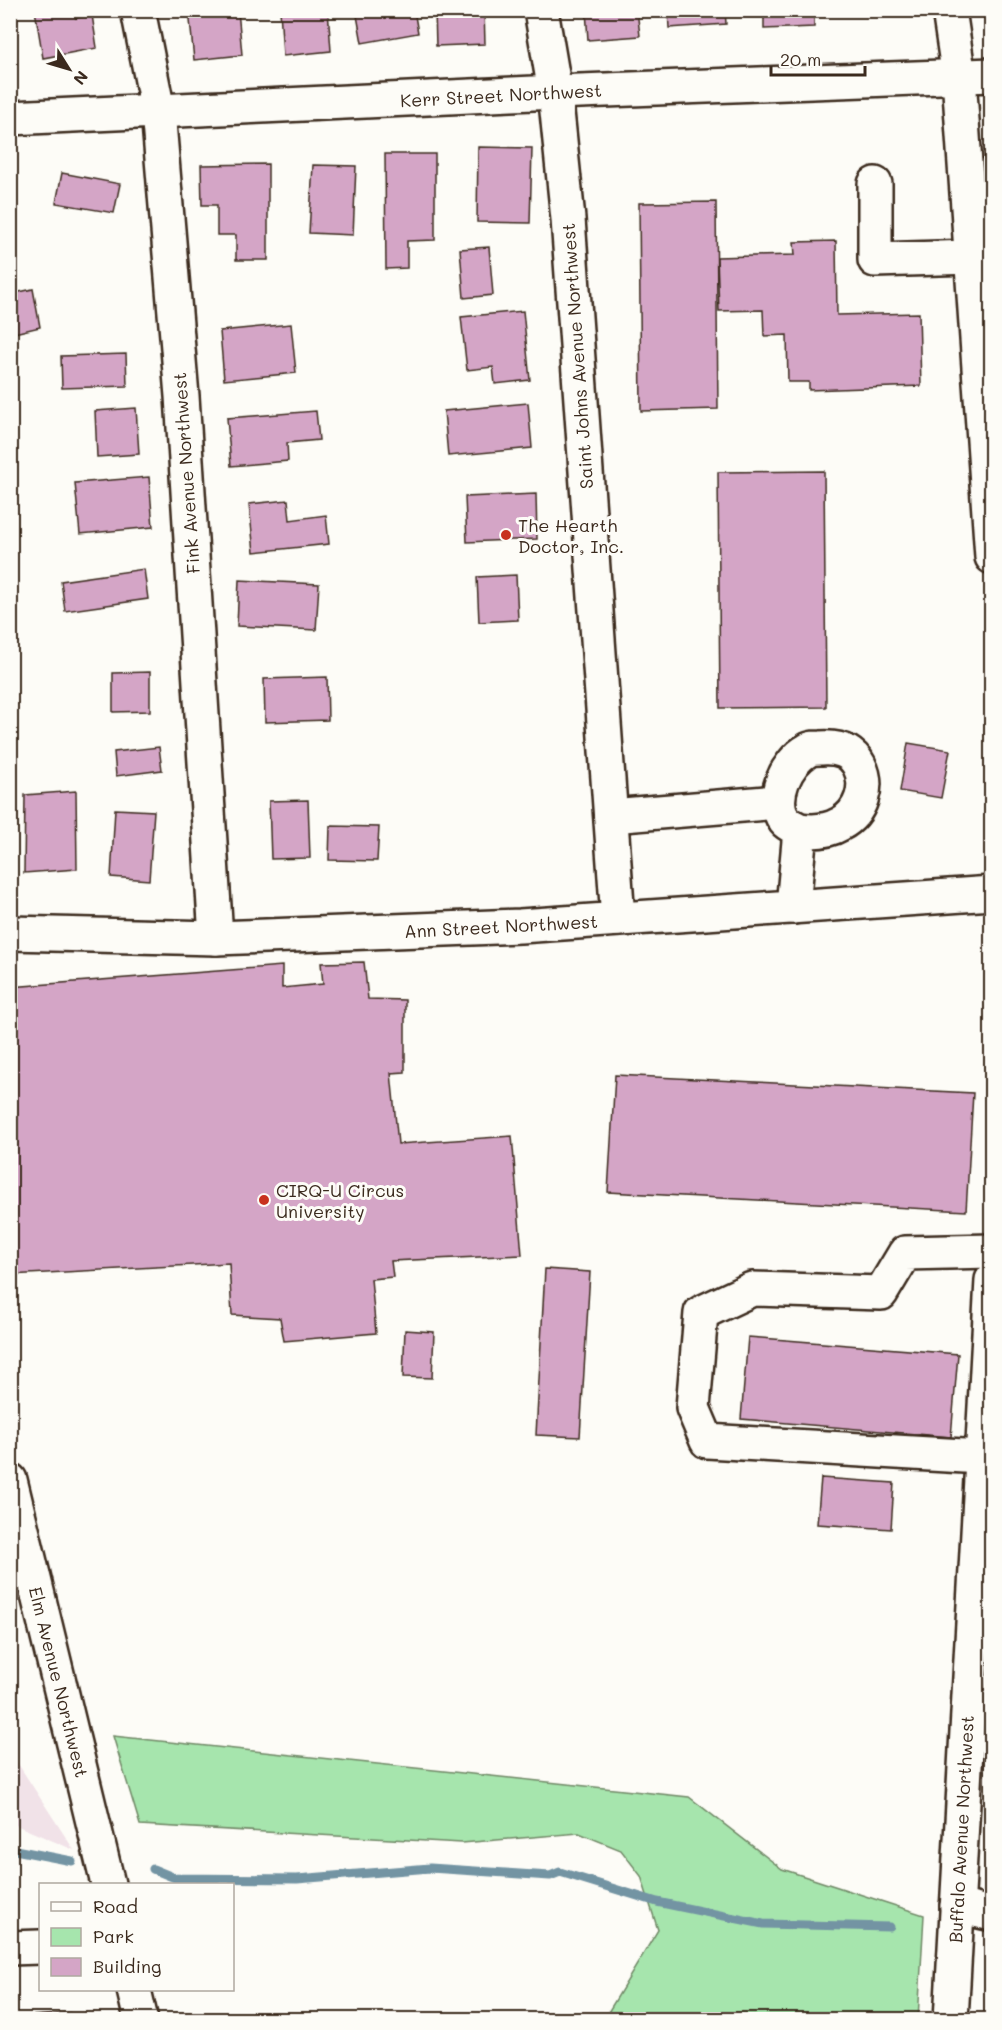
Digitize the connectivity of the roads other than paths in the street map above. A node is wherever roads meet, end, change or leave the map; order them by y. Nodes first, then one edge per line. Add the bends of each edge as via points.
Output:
1 (138, 10) edge
2 (542, 10) edge
3 (949, 10) edge
4 (992, 75) edge
5 (959, 77) junction
6 (555, 92) junction
7 (158, 111) junction
8 (10, 118) edge
9 (875, 184) dead end
10 (972, 257) junction
11 (992, 557) edge
12 (778, 802) junction
13 (611, 816) junction
14 (800, 830) junction
15 (992, 893) edge
16 (794, 907) junction
17 (618, 919) junction
18 (10, 933) edge
19 (216, 938) junction
20 (992, 1251) edge
21 (992, 1280) edge
22 (981, 1457) junction
23 (10, 1480) edge
24 (24, 1590) edge
25 (108, 1883) edge
26 (957, 1906) junction
27 (992, 1914) edge
28 (39, 1947) edge
29 (10, 1948) edge
30 (134, 1991) edge
31 (141, 2019) edge
32 (951, 2019) edge

1 - 7 street, Fink Avenue Northwest
2 - 6 street, Saint Johns Avenue Northwest
3 - 5 street
4 - 5 street, Kerr Street Northwest
5 - 6 street, Kerr Street Northwest
5 - 10 street
6 - 7 street, Kerr Street Northwest
6 - 13 street, Saint Johns Avenue Northwest
7 - 8 street, Kerr Street Northwest
7 - 19 street, Fink Avenue Northwest via 182,396
9 - 10 street via 875,260
10 - 11 street
12 - 13 street
12 - 14 street via 785,822
12 - 14 street via 783,780 793,762 809,748 836,747 855,758 864,788 859,806 842,824 817,832
13 - 17 street, Saint Johns Avenue Northwest
14 - 16 street
15 - 16 street, Ann Street Northwest
16 - 17 street, Ann Street Northwest
17 - 19 street, Ann Street Northwest
18 - 19 street, Ann Street Northwest
20 - 22 street via 905,1253 881,1293 752,1289 701,1313 693,1408 707,1441
21 - 22 street, Buffalo Avenue Northwest
22 - 26 street, Buffalo Avenue Northwest
23 - 24 street, Elm Avenue Northwest
24 - 25 street, Elm Avenue Northwest
26 - 27 street
26 - 32 street, Buffalo Avenue Northwest
28 - 29 street
30 - 31 street

